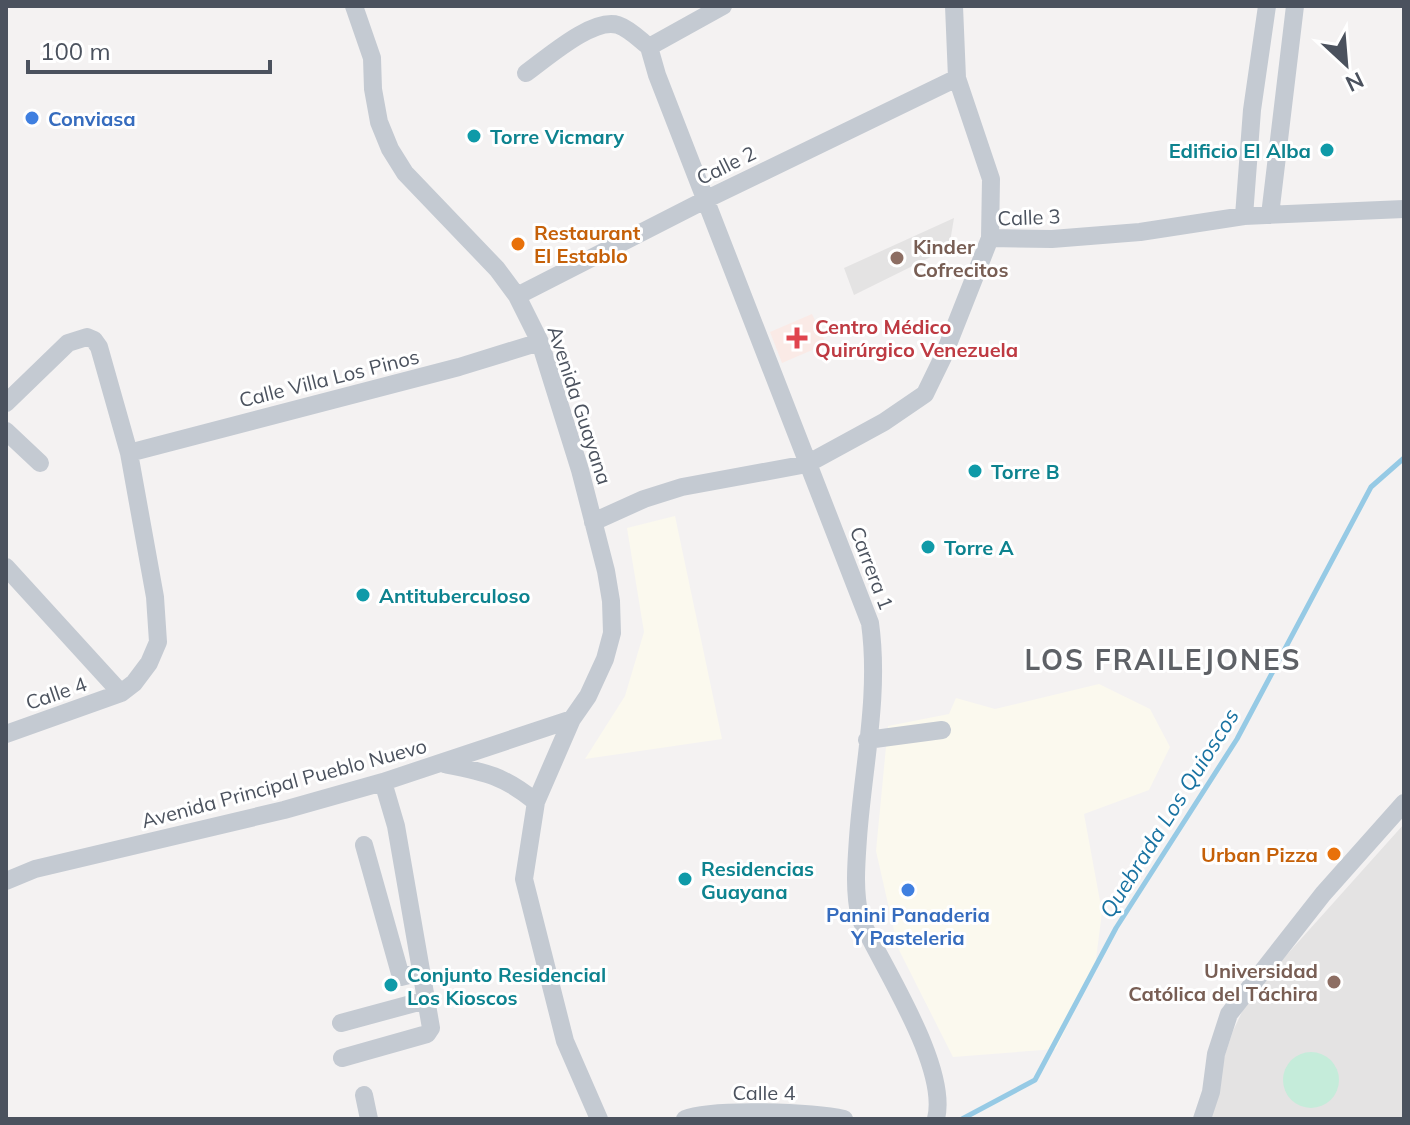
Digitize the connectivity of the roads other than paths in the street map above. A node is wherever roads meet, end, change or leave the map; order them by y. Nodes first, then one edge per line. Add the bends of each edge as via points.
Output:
1 (354, 6) edge
2 (723, 6) edge
3 (954, 6) edge
4 (1267, 6) edge
5 (1295, 6) edge
6 (649, 47) junction
7 (526, 73) dead end
8 (957, 78) junction
9 (705, 200) junction
10 (1404, 209) edge
11 (1270, 215) junction
12 (1244, 216) junction
13 (990, 238) junction
14 (517, 296) junction
15 (540, 342) junction
16 (6, 403) edge
17 (6, 431) edge
18 (129, 453) junction
19 (40, 463) dead end
20 (807, 464) junction
21 (593, 522) junction
22 (6, 567) edge
23 (121, 693) junction
24 (572, 719) junction
25 (942, 730) dead end
26 (6, 734) edge
27 (867, 740) junction
28 (442, 763) junction
29 (383, 782) junction
30 (536, 802) junction
31 (1404, 803) edge
32 (364, 845) dead end
33 (6, 881) edge
34 (421, 972) junction
35 (426, 1000) junction
36 (341, 1023) dead end
37 (342, 1058) dead end
38 (364, 1095) dead end
39 (599, 1118) edge
40 (369, 1119) edge
41 (685, 1119) edge
42 (844, 1119) edge
43 (936, 1119) edge
44 (1202, 1119) edge

1 - 14 street, Avenida Guayana via 372,58 379,122 390,149 405,173 478,247
2 - 6 street
3 - 8 street
4 - 12 street
5 - 11 street
6 - 7 street via 618,25 602,24
6 - 9 street, Carrera 1
8 - 9 street, Calle 2
8 - 13 street via 991,179
9 - 14 street, Calle 2
9 - 20 street, Carrera 1
10 - 11 street, Calle 3
11 - 12 street, Calle 3
12 - 13 street, Calle 3 via 1111,235
13 - 20 street, Calle 3 via 925,394
14 - 15 street, Avenida Guayana
15 - 18 street, Calle Villa Los Pinos
15 - 21 street, Avenida Guayana
16 - 18 street via 68,343 87,337 99,347
17 - 19 street
18 - 23 street via 158,642 149,663
20 - 21 street, Calle 3 via 682,487
20 - 27 street, Carrera 1 via 870,623 875,672
21 - 24 street, Avenida Guayana via 606,571 612,633 588,696
22 - 23 street
23 - 26 street, Calle 4
24 - 28 street, Avenida Principal Pueblo Nuevo
24 - 30 street, Avenida Guayana
25 - 27 street
27 - 43 street, Carrera 1 via 855,898 931,1062 939,1107
28 - 29 street, Avenida Principal Pueblo Nuevo
28 - 30 street via 500,777
29 - 33 street, Avenida Principal Pueblo Nuevo via 35,869
29 - 34 street via 396,826
30 - 39 street, Avenida Guayana via 524,879 565,1041
31 - 44 street via 1323,894 1229,1014
32 - 34 street via 401,977
34 - 35 street
35 - 36 street
35 - 37 street via 429,1033
38 - 40 street
41 - 42 street, Calle 4 via 745,1113

